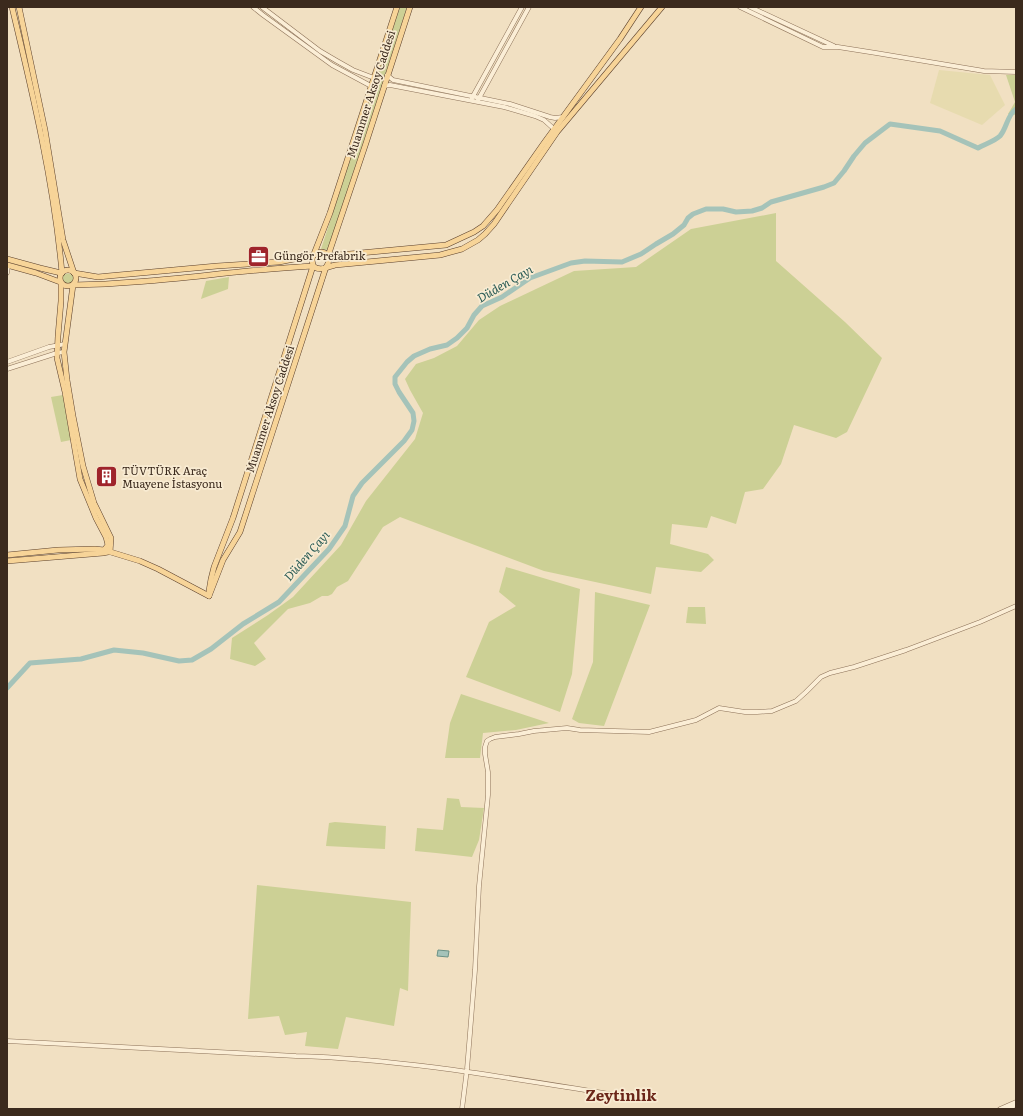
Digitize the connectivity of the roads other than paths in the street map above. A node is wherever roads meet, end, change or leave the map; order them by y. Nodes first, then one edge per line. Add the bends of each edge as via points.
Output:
1 (12, 7) edge
2 (19, 7) edge
3 (253, 7) edge
4 (262, 7) edge
5 (397, 7) edge
6 (410, 7) edge
7 (522, 7) edge
8 (529, 7) edge
9 (641, 7) edge
10 (662, 7) edge
11 (740, 7) edge
12 (750, 7) edge
13 (284, 24) junction
14 (511, 26) junction
15 (517, 29) junction
16 (283, 30) junction
17 (838, 47) junction
18 (1016, 72) edge
19 (387, 75) junction
20 (374, 78) junction
21 (371, 86) junction
22 (384, 86) junction
23 (472, 96) junction
24 (479, 98) junction
25 (470, 101) junction
26 (476, 102) junction
27 (563, 117) junction
28 (554, 129) junction
29 (314, 255) junction
30 (328, 256) junction
31 (7, 259) edge
32 (8, 265) edge
33 (313, 266) junction
34 (326, 268) junction
35 (7, 273) edge
36 (62, 273) junction
37 (74, 273) junction
38 (61, 283) junction
39 (73, 285) junction
40 (65, 344) junction
41 (58, 345) junction
42 (64, 352) junction
43 (57, 353) junction
44 (7, 362) edge
45 (7, 369) edge
46 (109, 544) junction
47 (108, 551) junction
48 (7, 555) edge
49 (7, 561) edge
50 (209, 596) junction
51 (1016, 606) edge
52 (7, 1041) edge
53 (466, 1072) junction
54 (622, 1096) dead end
55 (1016, 1102) edge
56 (1016, 1105) edge
57 (462, 1109) edge
58 (1000, 1109) edge
59 (1007, 1109) edge

1 - 36 main road via 40,129 60,245
2 - 37 main road via 45,130 63,240
3 - 16 street
4 - 13 street
5 - 20 main road, Muammer Aksoy Caddesi
6 - 19 main road, Muammer Aksoy Caddesi
7 - 14 street
8 - 15 street
9 - 27 main road
10 - 34 main road via 557,132 494,224 478,240 462,249 440,255
11 - 17 street via 823,46
12 - 17 street
13 - 16 street
13 - 20 street via 337,62
14 - 15 street
14 - 23 street
15 - 24 street
16 - 21 street via 332,65
17 - 18 street via 984,71
19 - 22 main road, Muammer Aksoy Caddesi
19 - 23 street via 393,80
20 - 21 main road, Muammer Aksoy Caddesi
21 - 29 main road, Muammer Aksoy Caddesi
22 - 25 street via 390,85
22 - 30 main road, Muammer Aksoy Caddesi
23 - 24 street
23 - 25 street
24 - 26 street
24 - 27 street via 510,104 550,117
25 - 26 street
26 - 28 street via 535,116
27 - 28 main road
28 - 30 main road via 497,210 474,232 446,245
29 - 30 main road via 324,252
29 - 33 main road
29 - 37 main road via 279,262 98,277
30 - 34 main road via 329,263
31 - 36 main road
32 - 35 street
32 - 38 main road
33 - 34 main road via 321,270
33 - 39 main road
33 - 50 main road, Muammer Aksoy Caddesi via 211,579
34 - 50 main road, Muammer Aksoy Caddesi via 240,532 219,568
36 - 37 main road via 68,270
36 - 38 main road
37 - 39 main road via 76,280
38 - 39 main road via 68,287
38 - 41 main road
39 - 40 main road
40 - 41 street
40 - 42 main road
41 - 43 main road
41 - 44 street
42 - 43 street
42 - 46 main road via 83,466 94,503 111,538
43 - 45 street
43 - 46 main road via 80,478
46 - 47 main road
47 - 48 main road via 58,550
47 - 49 main road
47 - 50 main road via 158,569
51 - 53 street via 906,650 830,673 821,677 796,701 772,711 745,712 719,708 696,720 649,732 567,728 495,737 487,741 485,754 488,795
52 - 53 street via 331,1057
53 - 54 street
53 - 57 street
55 - 58 street
56 - 59 street

